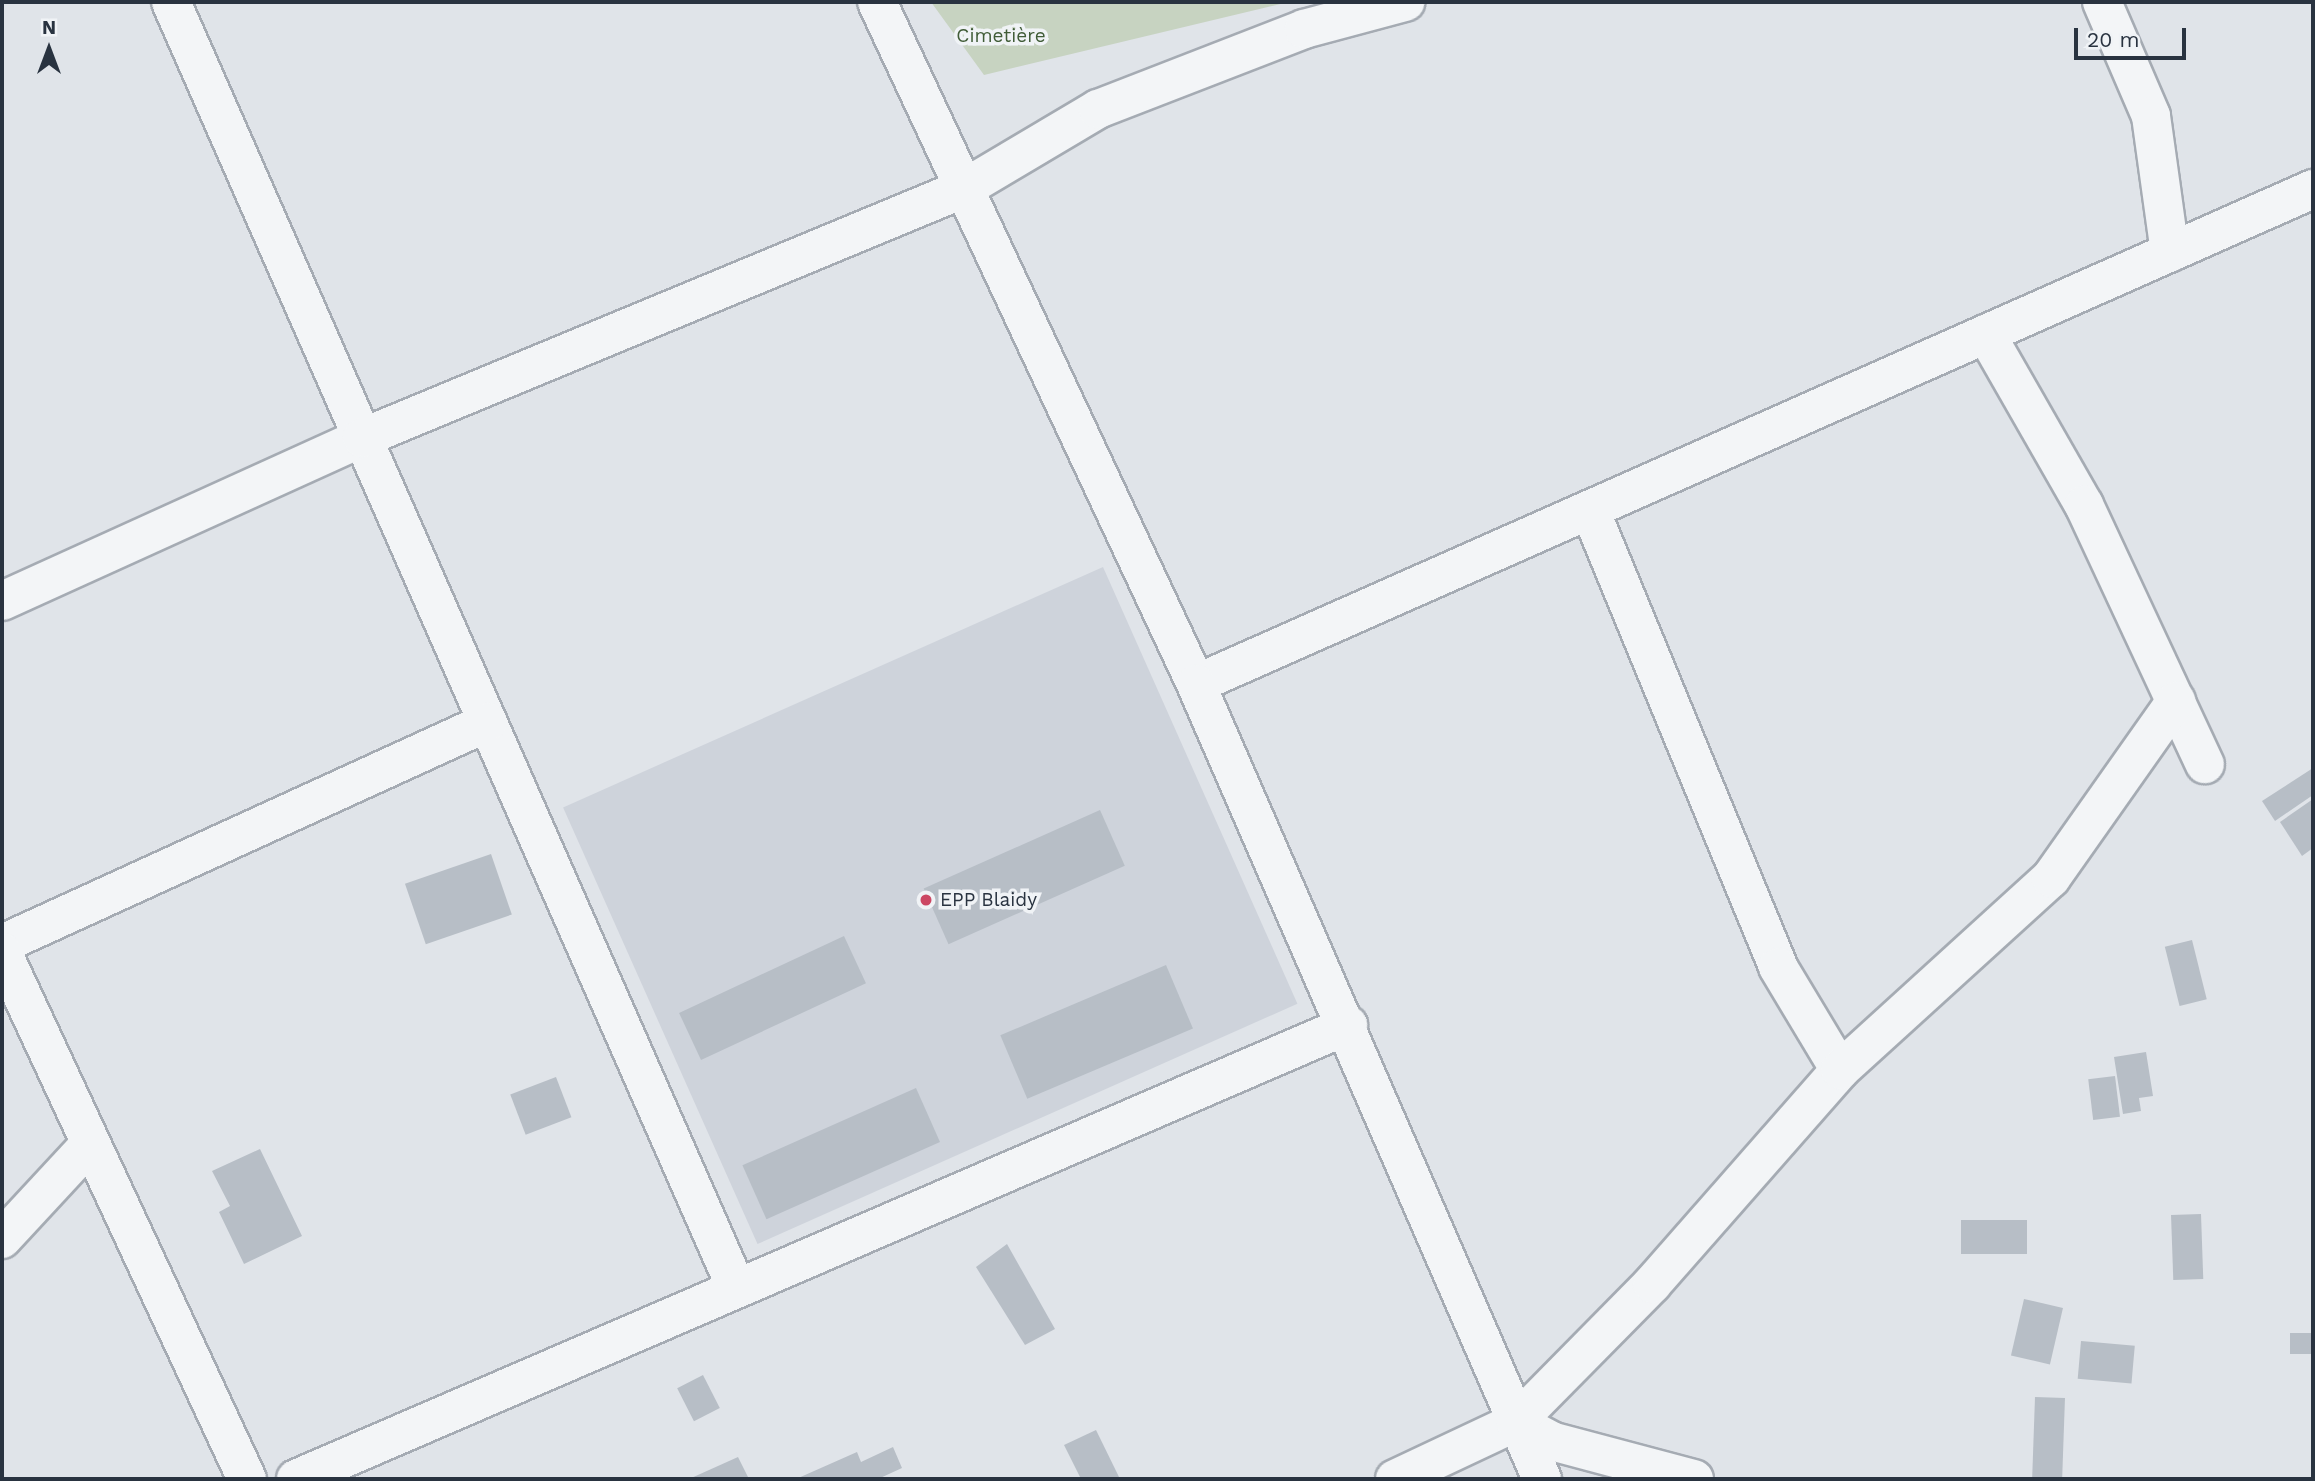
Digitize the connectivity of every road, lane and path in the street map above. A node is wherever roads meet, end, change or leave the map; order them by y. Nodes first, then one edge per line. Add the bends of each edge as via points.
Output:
1 (171, 2) edge
2 (877, 2) edge
3 (1405, 2) edge
4 (2102, 2) edge
5 (965, 188) junction
6 (2313, 189) edge
7 (2170, 253) junction
8 (1986, 334) junction
9 (362, 438) junction
10 (1590, 510) junction
11 (2, 601) edge
12 (1196, 684) junction
13 (2176, 701) junction
14 (488, 722) junction
15 (2205, 764) dead end
16 (2, 944) edge
17 (2, 952) edge
18 (1348, 1025) junction
19 (1840, 1070) junction
20 (89, 1145) junction
21 (2, 1238) edge
22 (735, 1286) junction
23 (1516, 1422) junction
24 (247, 1479) edge
25 (296, 1479) edge
26 (1395, 1479) edge
27 (1542, 1479) edge
28 (1694, 1479) edge

1 - 9 street
2 - 5 street
3 - 5 street via 1304,29 1098,109
4 - 7 street via 2151,116
5 - 9 street
5 - 12 street
6 - 7 street
7 - 8 street
8 - 10 street
8 - 13 street via 2084,505
9 - 11 street
9 - 14 street
10 - 12 street
10 - 19 street via 1778,967
12 - 18 street
13 - 15 street
13 - 19 street via 2051,878
14 - 16 street
14 - 22 street
17 - 20 street
18 - 22 street
18 - 23 street
19 - 23 street via 1652,1284
20 - 21 street
20 - 24 street
22 - 25 street
23 - 26 street
23 - 27 street
23 - 28 street via 1551,1441

